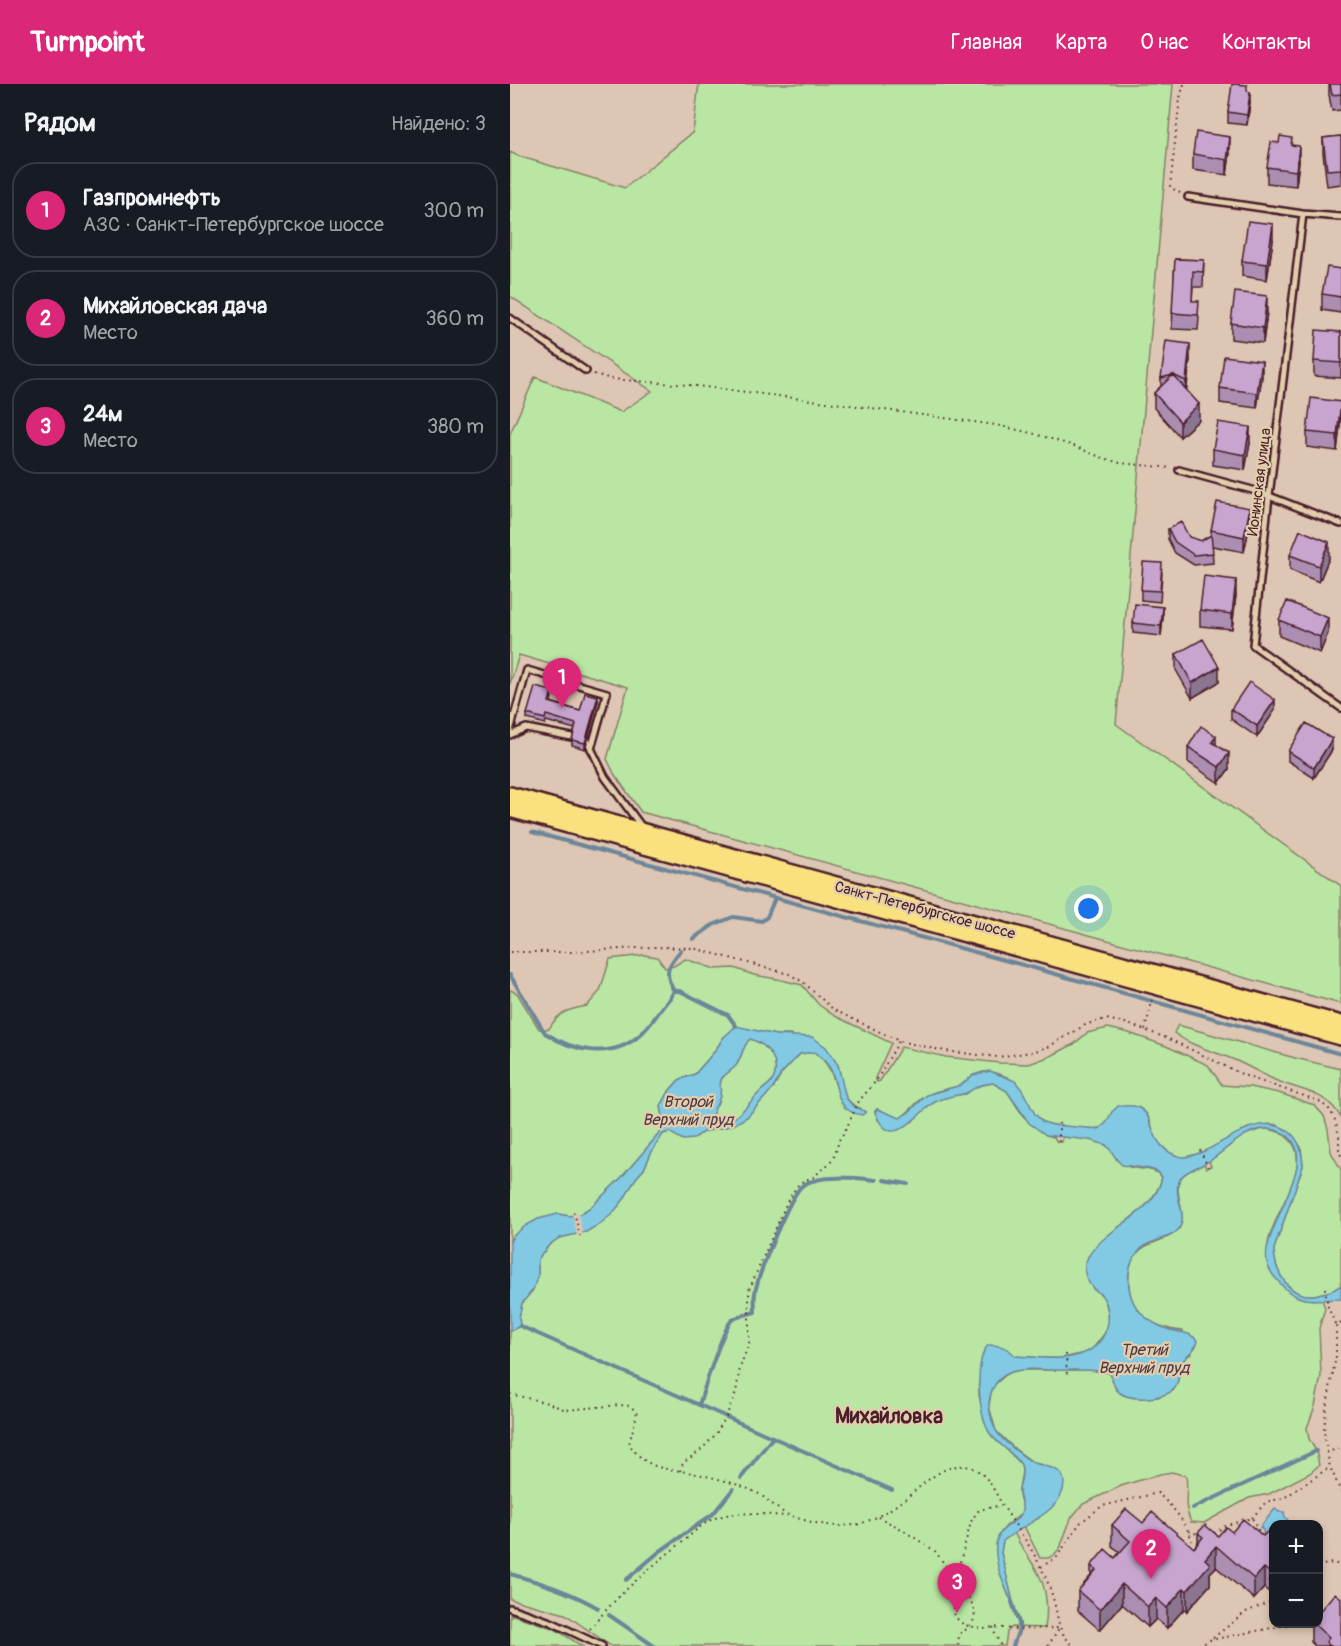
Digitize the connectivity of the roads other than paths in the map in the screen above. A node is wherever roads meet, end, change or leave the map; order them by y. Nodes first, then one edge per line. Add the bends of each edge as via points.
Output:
1 (1188, 197) road end
2 (1303, 214) junction
3 (1341, 217) edge
4 (510, 318) edge
5 (586, 371) road end
6 (1179, 470) road end
7 (1269, 496) junction
8 (1341, 524) edge
9 (1341, 708) edge
10 (510, 733) edge
11 (591, 749) junction
12 (510, 795) edge
13 (510, 809) edge
14 (646, 834) junction
15 (1341, 1024) edge
16 (1341, 1037) edge
17 (510, 1608) edge
18 (602, 1646) edge

1 - 2 lane
2 - 3 lane
2 - 7 lane, Ионинская улица
4 - 5 lane
6 - 7 lane
7 - 8 lane
7 - 9 lane, Ионинская улица via 1253,645
10 - 11 lane via 526,728 587,740
10 - 11 lane via 527,670 607,693
11 - 14 lane via 605,777
12 - 14 main road, Санкт-Петербургское шоссе
13 - 16 main road, Санкт-Петербургское шоссе
14 - 15 main road, Санкт-Петербургское шоссе
17 - 18 lane via 552,1622

